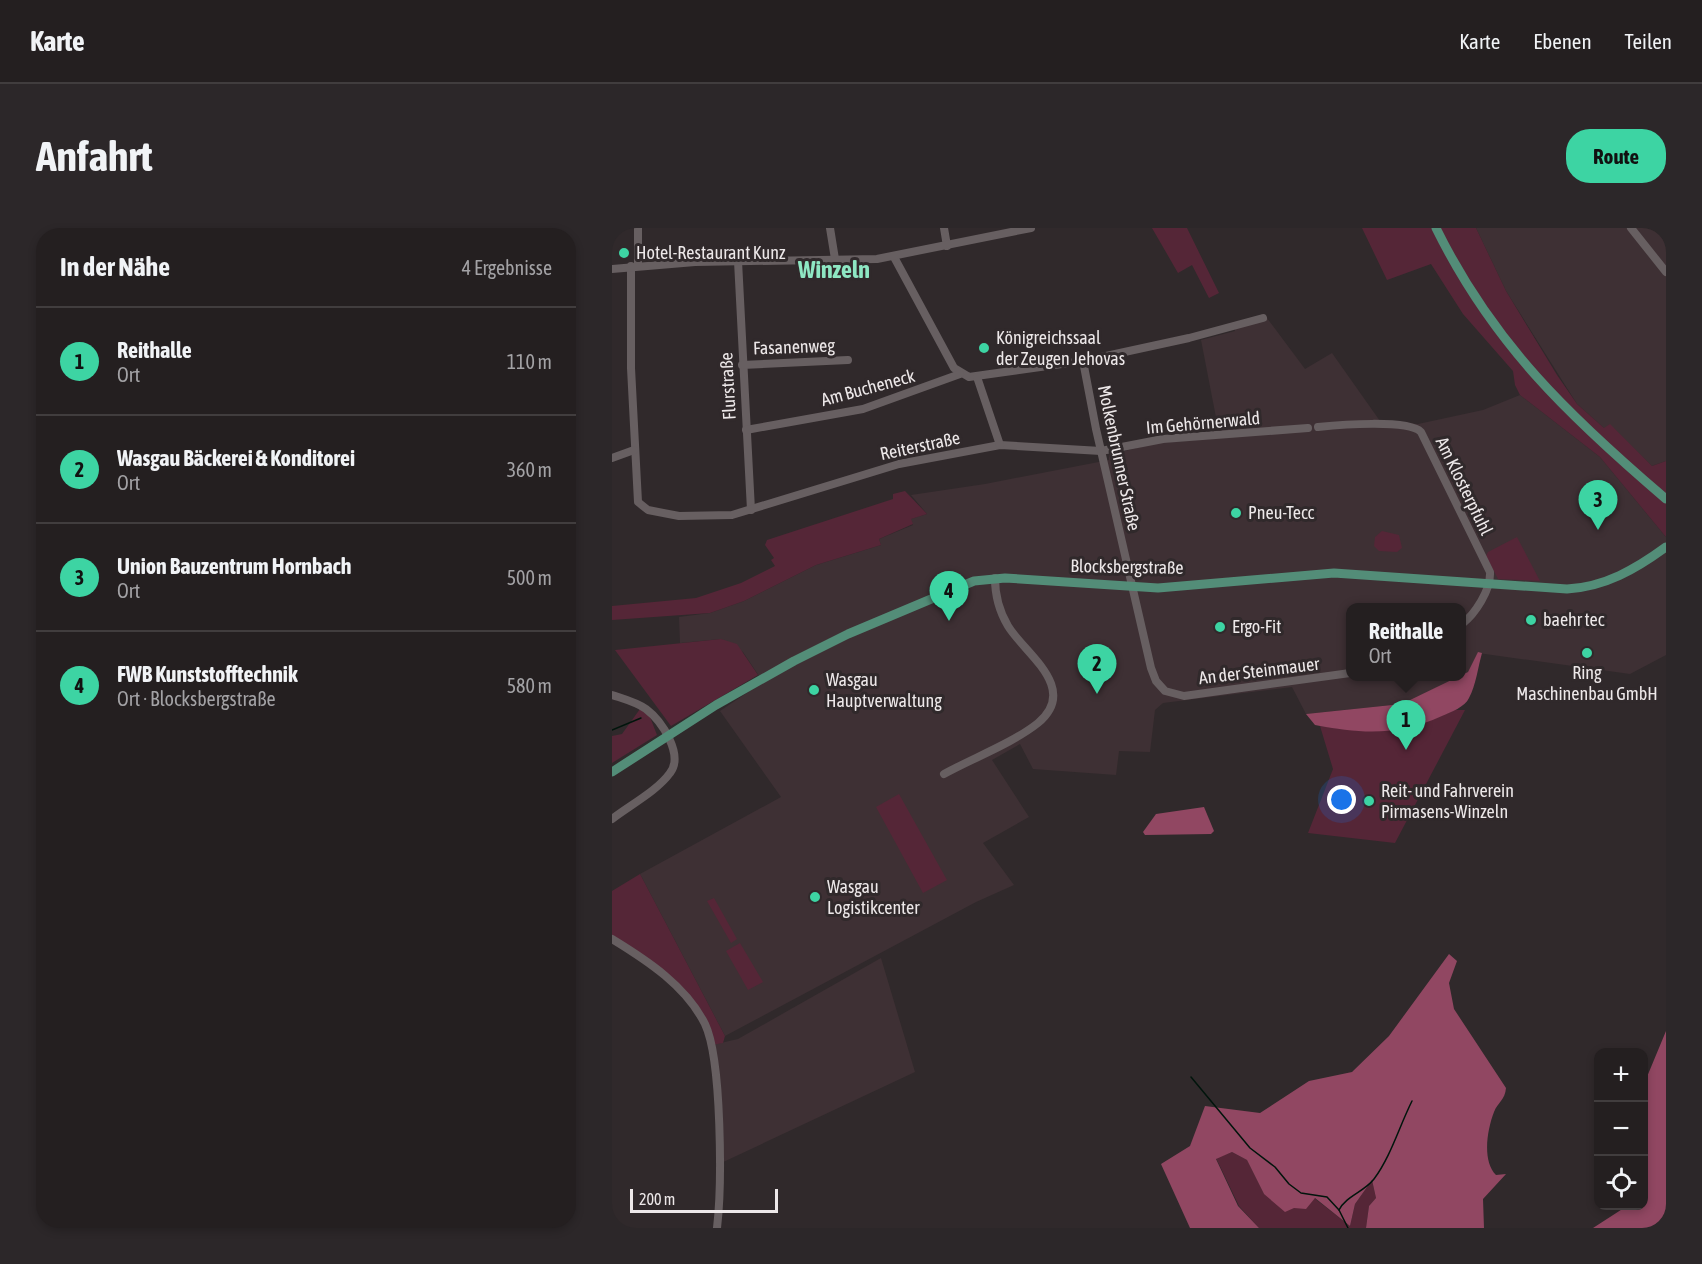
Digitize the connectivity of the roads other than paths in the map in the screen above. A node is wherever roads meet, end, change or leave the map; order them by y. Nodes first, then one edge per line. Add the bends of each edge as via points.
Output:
1 (638, 228) edge
2 (830, 228) edge
3 (945, 228) edge
4 (1031, 228) edge
5 (1436, 228) edge
6 (1631, 228) edge
7 (998, 232) edge
8 (947, 246) junction
9 (894, 257) junction
10 (835, 260) junction
11 (738, 261) junction
12 (635, 266) junction
13 (612, 269) edge
14 (1666, 272) edge
15 (1263, 318) dead end
16 (848, 360) dead end
17 (1083, 361) junction
18 (742, 364) junction
19 (960, 374) junction
20 (977, 377) junction
21 (1318, 427) dead end
22 (1308, 428) dead end
23 (746, 430) junction
24 (1000, 445) junction
25 (634, 450) junction
26 (1101, 451) junction
27 (612, 459) edge
28 (1635, 473) junction
29 (1666, 494) edge
30 (1666, 499) edge
31 (751, 510) junction
32 (1666, 547) edge
33 (995, 578) junction
34 (1488, 585) junction
35 (1133, 587) junction
36 (1466, 618) edge
37 (1346, 674) edge
38 (1170, 694) joint
39 (612, 695) edge
40 (667, 737) junction
41 (612, 772) edge
42 (944, 774) dead end
43 (612, 819) edge
44 (612, 939) edge
45 (717, 1228) edge

1 - 12 street, Reiterstraße
2 - 10 street
3 - 8 street
4 - 7 street
5 - 28 main road via 1480,304 1530,371 1583,427
6 - 14 street
7 - 8 street
8 - 9 street
9 - 10 street
9 - 19 street
10 - 11 street
11 - 12 street
11 - 18 street, Flurstraße
12 - 13 street
12 - 25 street, Reiterstraße
15 - 17 street
16 - 18 street, Fasanenweg
17 - 20 street
17 - 26 street, Molkenbrunner Straße
18 - 23 street, Flurstraße
19 - 20 street
19 - 23 street, Am Bucheneck via 863,409
20 - 24 street
21 - 34 street, Am Klosterpfuhl via 1370,424 1418,429 1489,569
22 - 26 street, Im Gehörnerwald via 1163,439
23 - 31 street, Flurstraße
24 - 26 street, Reiterstraße
24 - 31 street, Reiterstraße via 899,464
25 - 27 street
25 - 31 street, Reiterstraße via 638,502 645,509 697,517
26 - 35 street, Molkenbrunner Straße
28 - 29 main road
28 - 30 main road
32 - 34 main road, Blocksbergstraße via 1617,577 1585,587 1548,590
33 - 35 main road, Blocksbergstraße
33 - 40 main road, Blocksbergstraße via 960,585 836,640
33 - 42 street via 1003,618 1046,671 1050,702 1043,717 1029,729
34 - 35 main road, Blocksbergstraße via 1334,573
34 - 36 street
35 - 38 street, Molkenbrunner Straße via 1151,668 1156,681
37 - 38 street, An der Steinmauer via 1184,696
39 - 40 street via 649,711
40 - 41 main road, Blocksbergstraße
40 - 43 street via 675,757 671,773
44 - 45 street via 675,985 705,1025 712,1045 718,1129

